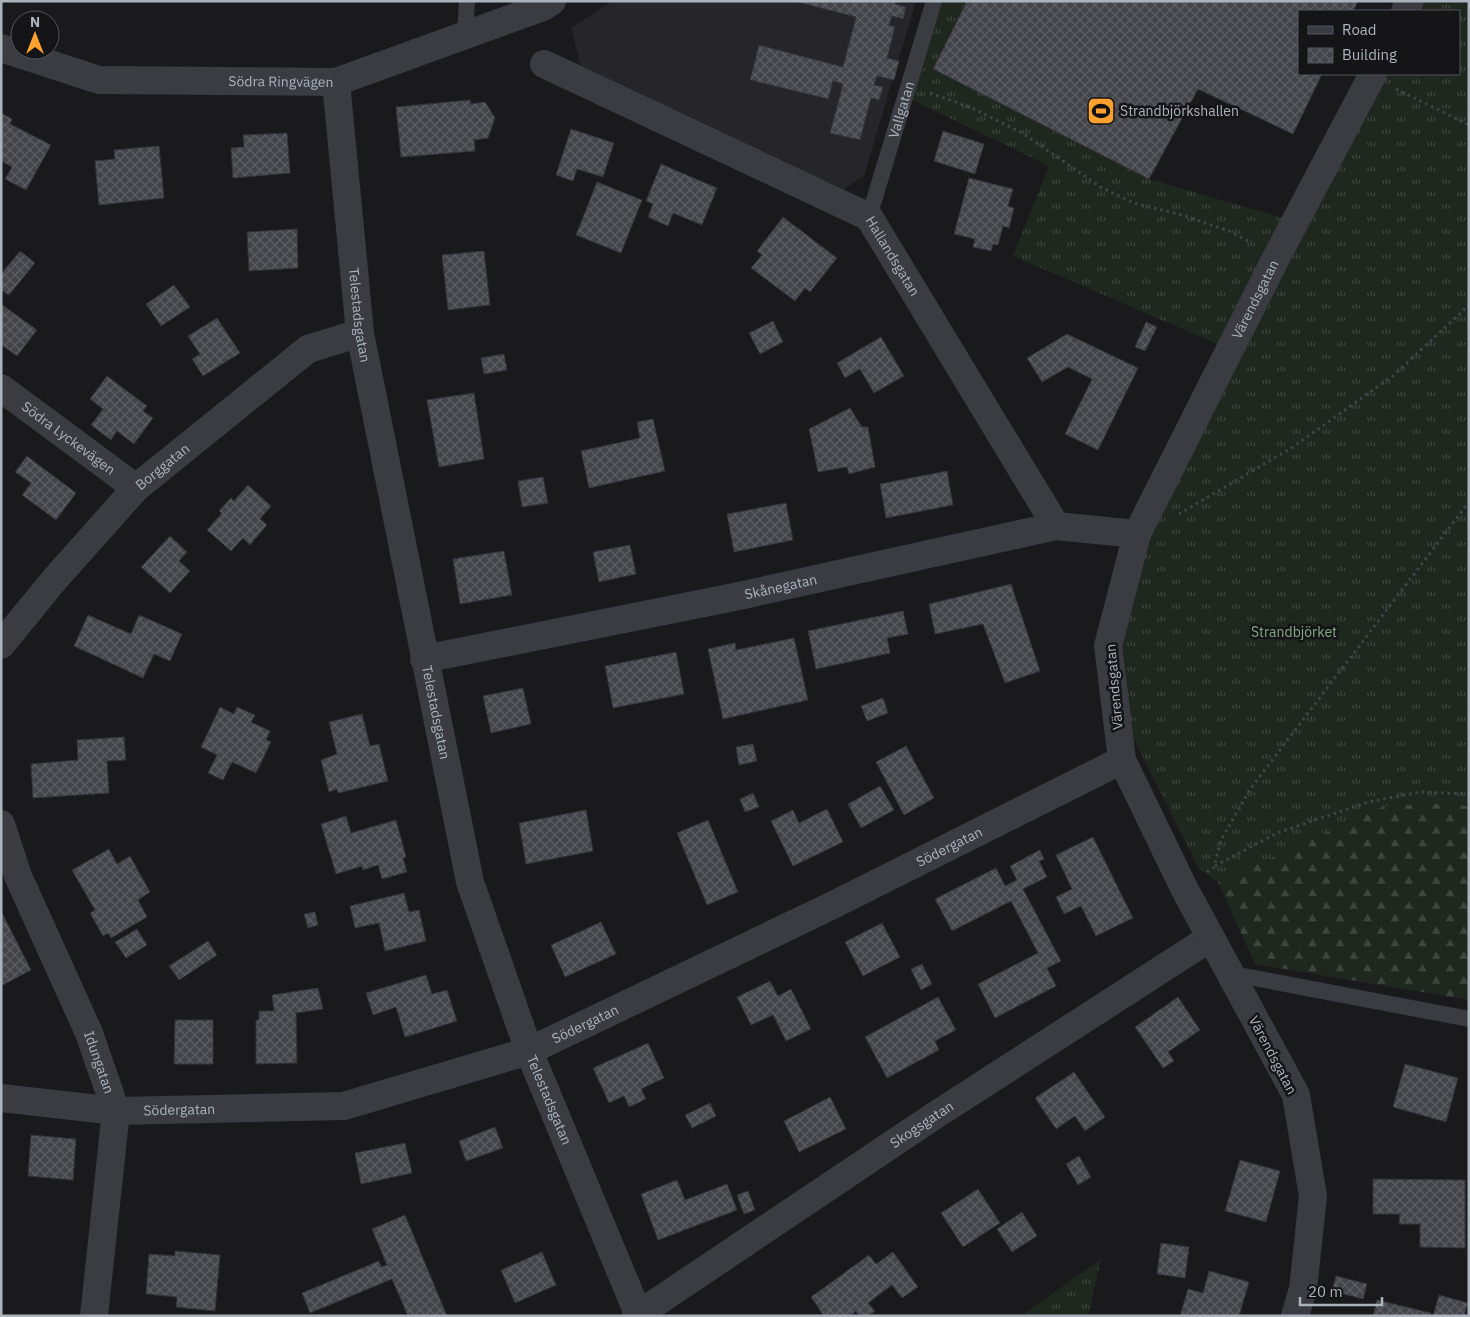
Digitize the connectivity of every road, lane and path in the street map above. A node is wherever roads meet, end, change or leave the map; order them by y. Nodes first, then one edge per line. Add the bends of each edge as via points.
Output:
1 (467, 1) edge
2 (552, 1) edge
3 (934, 1) edge
4 (465, 35) junction
5 (1, 48) edge
6 (544, 64) dead end
7 (1373, 75) edge
8 (336, 82) junction
9 (908, 85) junction
10 (1469, 125) edge
11 (869, 216) junction
12 (1277, 256) junction
13 (1469, 305) edge
14 (360, 333) junction
15 (1, 388) edge
16 (136, 488) junction
17 (1469, 502) edge
18 (1176, 516) dead end
19 (1056, 526) junction
20 (1137, 534) junction
21 (1, 645) edge
22 (424, 659) junction
23 (1122, 760) junction
24 (1469, 794) edge
25 (1, 824) edge
26 (1214, 867) junction
27 (1184, 888) junction
28 (1210, 938) junction
29 (1228, 973) junction
30 (1469, 1018) edge
31 (529, 1051) junction
32 (1, 1098) edge
33 (116, 1110) junction
34 (638, 1315) edge
35 (94, 1316) edge
36 (1295, 1316) edge

1 - 4 lane
2 - 4 street, Södra Ringvägen
3 - 9 lane, Vallgatan
4 - 8 street, Södra Ringvägen
5 - 8 street, Södra Ringvägen via 99,80
6 - 11 street, Hallandsgatan
7 - 10 path
7 - 12 street, Värendsgatan
8 - 14 street, Telestadsgatan
9 - 11 lane, Vallgatan
9 - 12 path via 970,107 1024,134 1102,188 1134,203 1229,231
11 - 19 street, Hallandsgatan
12 - 20 street, Värendsgatan
13 - 18 path via 1394,375 1293,447
14 - 16 street, Borggatan via 308,348
14 - 22 street, Telestadsgatan
15 - 16 street, Södra Lyckevägen
16 - 21 street, Borggatan via 55,578
17 - 26 path via 1251,788 1221,840
19 - 20 street, Skånegatan
19 - 22 street, Skånegatan via 739,596
20 - 23 street, Värendsgatan via 1108,646
22 - 31 street, Telestadsgatan via 470,882
23 - 27 street, Värendsgatan
23 - 31 street, Södergatan via 831,906
24 - 26 path via 1421,792 1368,802 1277,833
25 - 33 street, Idungatan via 18,876 89,1033
26 - 27 path
27 - 28 street, Värendsgatan
28 - 29 street, Värendsgatan
28 - 34 street, Skogsgatan via 934,1116
29 - 30 lane
29 - 36 street, Värendsgatan via 1296,1095 1312,1196 1303,1289
31 - 33 street, Södergatan via 344,1106
31 - 34 street, Telestadsgatan
32 - 33 street, Södergatan
33 - 35 street, Idungatan

